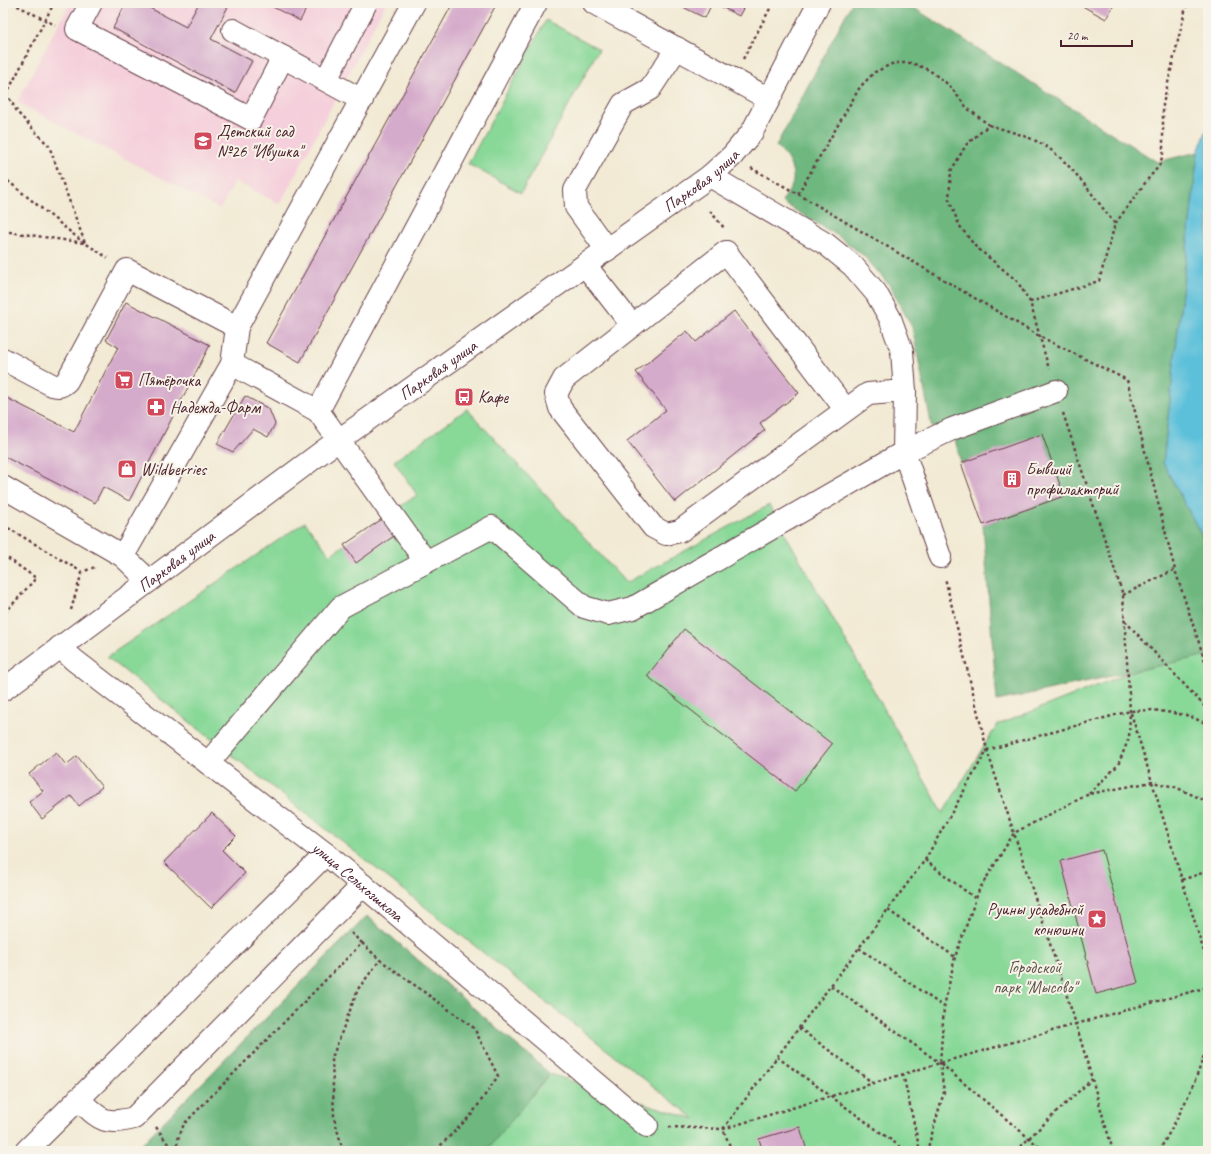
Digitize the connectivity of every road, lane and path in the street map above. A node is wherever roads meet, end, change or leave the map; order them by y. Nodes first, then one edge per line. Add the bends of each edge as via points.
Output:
1 (12, 3) edge
2 (54, 3) edge
3 (91, 3) edge
4 (366, 3) edge
5 (414, 3) edge
6 (536, 3) edge
7 (594, 3) edge
8 (773, 3) edge
9 (819, 3) edge
10 (1188, 3) edge
11 (45, 20) junction
12 (77, 29) junction
13 (233, 30) dead end
14 (677, 48) junction
15 (283, 57) junction
16 (733, 79) junction
17 (326, 80) junction
18 (3, 88) edge
19 (6, 95) junction
20 (769, 99) junction
21 (362, 100) junction
22 (989, 125) junction
23 (747, 166) dead end
24 (710, 176) junction
25 (3, 177) edge
26 (798, 194) junction
27 (1115, 224) junction
28 (3, 231) edge
29 (85, 243) junction
30 (607, 250) junction
31 (585, 265) junction
32 (127, 270) junction
33 (1030, 302) junction
34 (632, 325) junction
35 (237, 327) junction
36 (1039, 336) junction
37 (3, 359) edge
38 (232, 364) junction
39 (905, 391) junction
40 (1056, 391) junction
41 (318, 410) junction
42 (846, 410) junction
43 (338, 440) junction
44 (904, 452) junction
45 (3, 487) edge
46 (3, 525) edge
47 (3, 555) edge
48 (123, 556) junction
49 (940, 557) joint
50 (426, 562) junction
51 (1175, 570) junction
52 (149, 581) junction
53 (1123, 595) junction
54 (3, 615) edge
55 (1124, 620) junction
56 (60, 648) junction
57 (1208, 670) edge
58 (3, 690) edge
59 (1208, 710) edge
60 (1130, 711) junction
61 (1208, 724) edge
62 (987, 750) junction
63 (208, 764) junction
64 (1152, 782) junction
65 (1089, 794) junction
66 (1208, 802) edge
67 (1014, 833) junction
68 (326, 854) junction
69 (926, 860) junction
70 (1208, 871) edge
71 (1182, 880) junction
72 (363, 885) junction
73 (976, 899) junction
74 (888, 910) junction
75 (333, 915) junction
76 (362, 943) junction
77 (859, 948) junction
78 (955, 957) junction
79 (380, 960) junction
80 (1208, 965) edge
81 (831, 986) junction
82 (1208, 987) edge
83 (944, 1007) junction
84 (1076, 1024) junction
85 (799, 1028) junction
86 (1208, 1040) edge
87 (777, 1057) junction
88 (940, 1063) junction
89 (903, 1074) junction
90 (1092, 1079) junction
91 (874, 1083) junction
92 (831, 1096) junction
93 (78, 1099) junction
94 (142, 1110) junction
95 (647, 1126) joint
96 (723, 1129) junction
97 (1029, 1138) junction
98 (26, 1151) edge
99 (175, 1151) edge
100 (343, 1151) edge
101 (436, 1151) edge
102 (732, 1151) edge
103 (906, 1151) edge
104 (920, 1151) edge
105 (927, 1151) edge
106 (1017, 1151) edge
107 (1044, 1151) edge
108 (1113, 1151) edge
109 (1159, 1151) edge

1 - 11 path
2 - 11 path
3 - 12 street
4 - 17 street
5 - 21 street
6 - 41 street
7 - 14 street
8 - 16 path
9 - 20 street, Парковая улица
10 - 27 path via 1163,104 1163,155 1159,166
11 - 12 path via 58,26
11 - 19 path
12 - 15 street via 251,119
13 - 15 street
14 - 16 street
14 - 30 street via 650,89 623,104 575,190 576,207
15 - 17 street
16 - 20 street
17 - 21 street
18 - 19 path
19 - 29 path via 49,146
20 - 24 street, Парковая улица via 752,132 732,156
21 - 35 street
22 - 26 path via 966,108 949,85 929,70 912,63 894,63 875,72 860,88
22 - 27 path via 1037,141 1057,154
22 - 33 path via 966,145 951,172 949,199 959,225 975,246 1017,281
23 - 26 path
24 - 30 street, Парковая улица
24 - 39 street via 826,244 853,266 876,293 890,318 902,351
25 - 29 path
26 - 36 path
27 - 33 path via 1099,281
28 - 29 path
29 - 32 path
30 - 31 street, Парковая улица
31 - 34 street
31 - 43 street, Парковая улица
32 - 35 street
32 - 37 street via 67,382 62,386 52,385
33 - 36 path
34 - 42 street via 726,252
34 - 42 street via 564,379 556,394 560,408 653,526 666,534 680,531
35 - 38 street
36 - 40 path
36 - 51 path via 1127,380
38 - 41 street
38 - 48 street
39 - 42 street via 868,394
39 - 44 street
40 - 44 street via 952,429
40 - 53 path
41 - 43 street
43 - 50 street
43 - 52 street, Парковая улица
44 - 49 street
44 - 50 street via 633,608 615,613 608,614 584,607 492,527
45 - 48 street
46 - 48 path via 82,572
47 - 54 path via 36,578
48 - 52 street
49 - 62 path
50 - 63 street via 341,607
51 - 53 path
51 - 57 path
52 - 56 street, Парковая улица
53 - 55 path
55 - 59 path
55 - 60 path
56 - 58 street, Парковая улица
56 - 63 street, улица Сельхозшкола
60 - 61 path via 1153,710 1186,715
60 - 62 path
60 - 64 path
60 - 65 path via 1129,738 1118,765
62 - 67 path
62 - 69 path
63 - 68 street, улица Сельхозшкола
64 - 65 path
64 - 66 path via 1176,787
64 - 71 path
65 - 67 path
67 - 73 path
67 - 84 path
68 - 72 street, улица Сельхозшкола
68 - 93 street
69 - 73 path
69 - 74 path
70 - 71 path
71 - 80 path
72 - 75 street
72 - 95 street, улица Сельхозшкола
73 - 78 path
74 - 77 path
74 - 78 path
75 - 76 path
75 - 94 street
76 - 79 path
76 - 99 path via 184,1124
77 - 81 path
77 - 83 path
78 - 83 path
79 - 100 path via 358,990 332,1058 334,1118
79 - 101 path via 474,1028 498,1076 472,1114
81 - 85 path
81 - 88 path
82 - 84 path
83 - 88 path
84 - 88 path
84 - 90 path
85 - 87 path
85 - 91 path
86 - 109 path via 1182,1110
87 - 92 path
87 - 96 path
88 - 89 path
88 - 97 path
88 - 105 path via 944,1092
89 - 91 path
89 - 104 path
90 - 97 path
90 - 108 path
91 - 92 path
92 - 96 path
92 - 103 path
93 - 94 street via 101,1119 117,1122 134,1118
93 - 98 street
94 - 99 path
95 - 96 path
96 - 102 path
97 - 106 path
97 - 107 path

